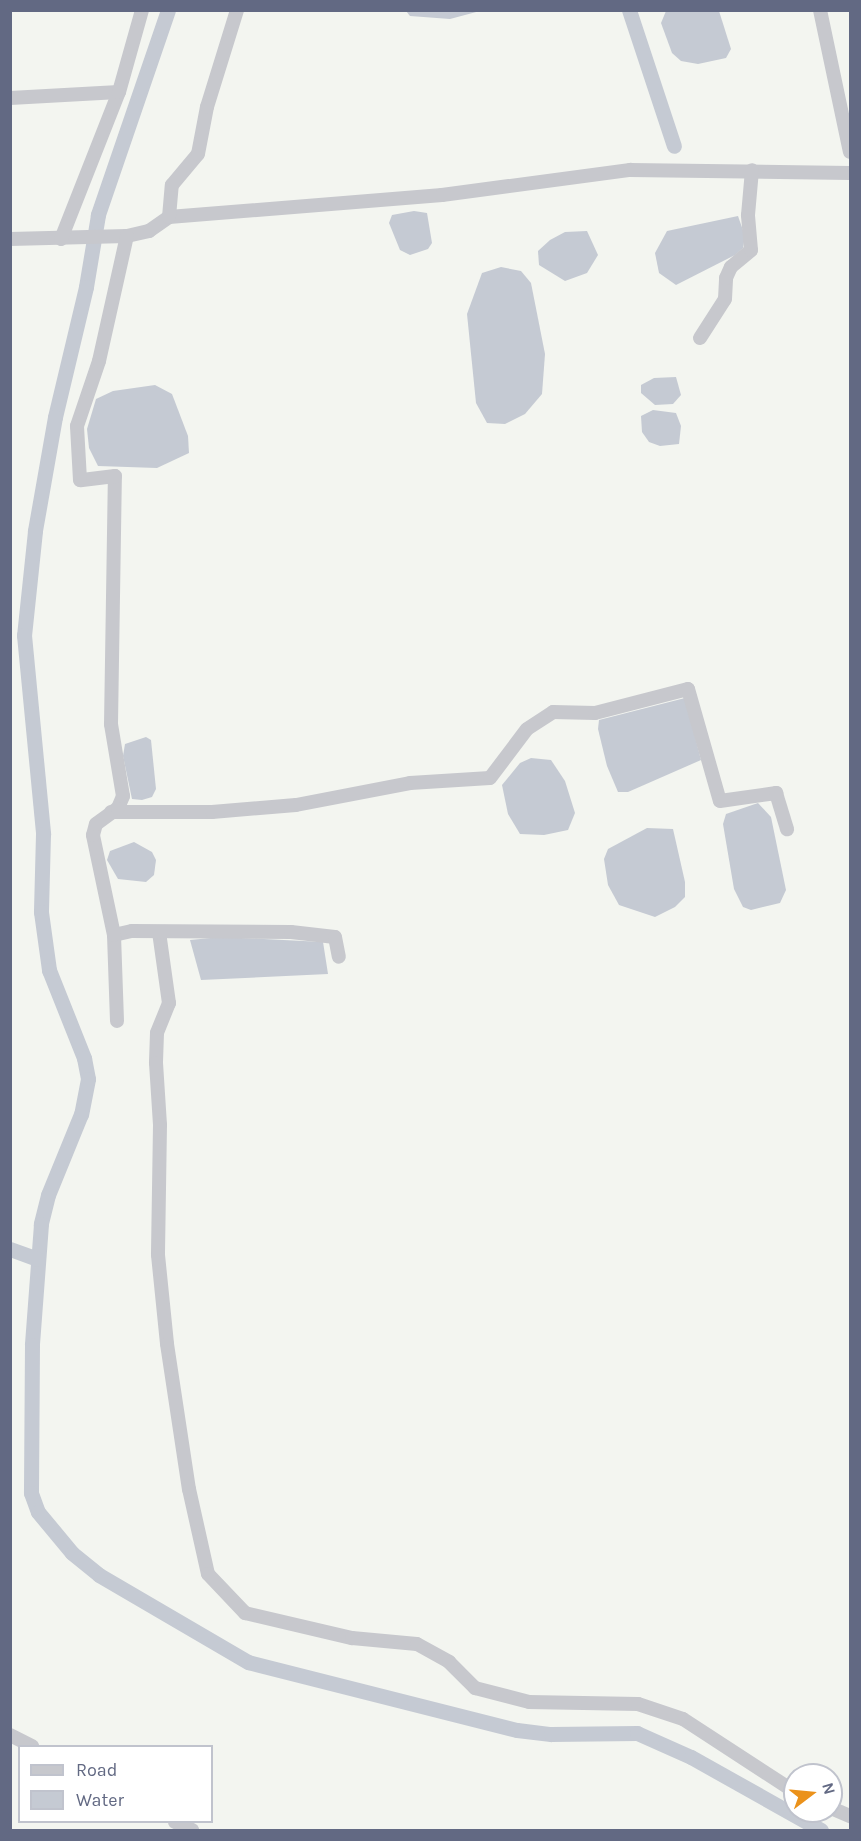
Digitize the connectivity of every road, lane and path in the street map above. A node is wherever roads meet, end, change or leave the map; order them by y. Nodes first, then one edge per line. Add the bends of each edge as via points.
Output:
1 (142, 10) edge
2 (237, 10) edge
3 (820, 10) edge
4 (119, 92) junction
5 (10, 98) edge
6 (850, 152) edge
7 (752, 171) junction
8 (850, 173) edge
9 (169, 217) junction
10 (127, 236) junction
11 (10, 239) edge
12 (61, 239) junction
13 (700, 338) dead end
14 (111, 812) junction
15 (786, 829) dead end
16 (159, 932) junction
17 (114, 935) junction
18 (339, 957) dead end
19 (117, 1021) dead end
20 (10, 1736) edge
21 (30, 1745) edge
22 (783, 1784) edge

1 - 4 street
2 - 9 street via 207,106 198,154 172,185
3 - 6 street
4 - 5 street
4 - 12 street
7 - 8 street
7 - 9 street via 630,170 442,195
7 - 13 street via 748,215 751,250 731,267 725,299
9 - 10 street via 149,231
10 - 12 street
10 - 14 street via 99,361 77,426 80,480 115,476 111,724 123,796 118,808
11 - 12 street
14 - 15 street via 212,812 296,805 410,783 490,778 527,729 554,712 596,713 688,689 720,801 776,793
14 - 17 street via 96,824 93,835
16 - 17 street
16 - 18 street via 291,932 335,937
16 - 22 street via 169,1003 157,1033 158,1255 189,1489 208,1574 245,1613 352,1638 417,1644 449,1662 475,1688 529,1702 638,1704 683,1719
17 - 19 street
20 - 21 street

